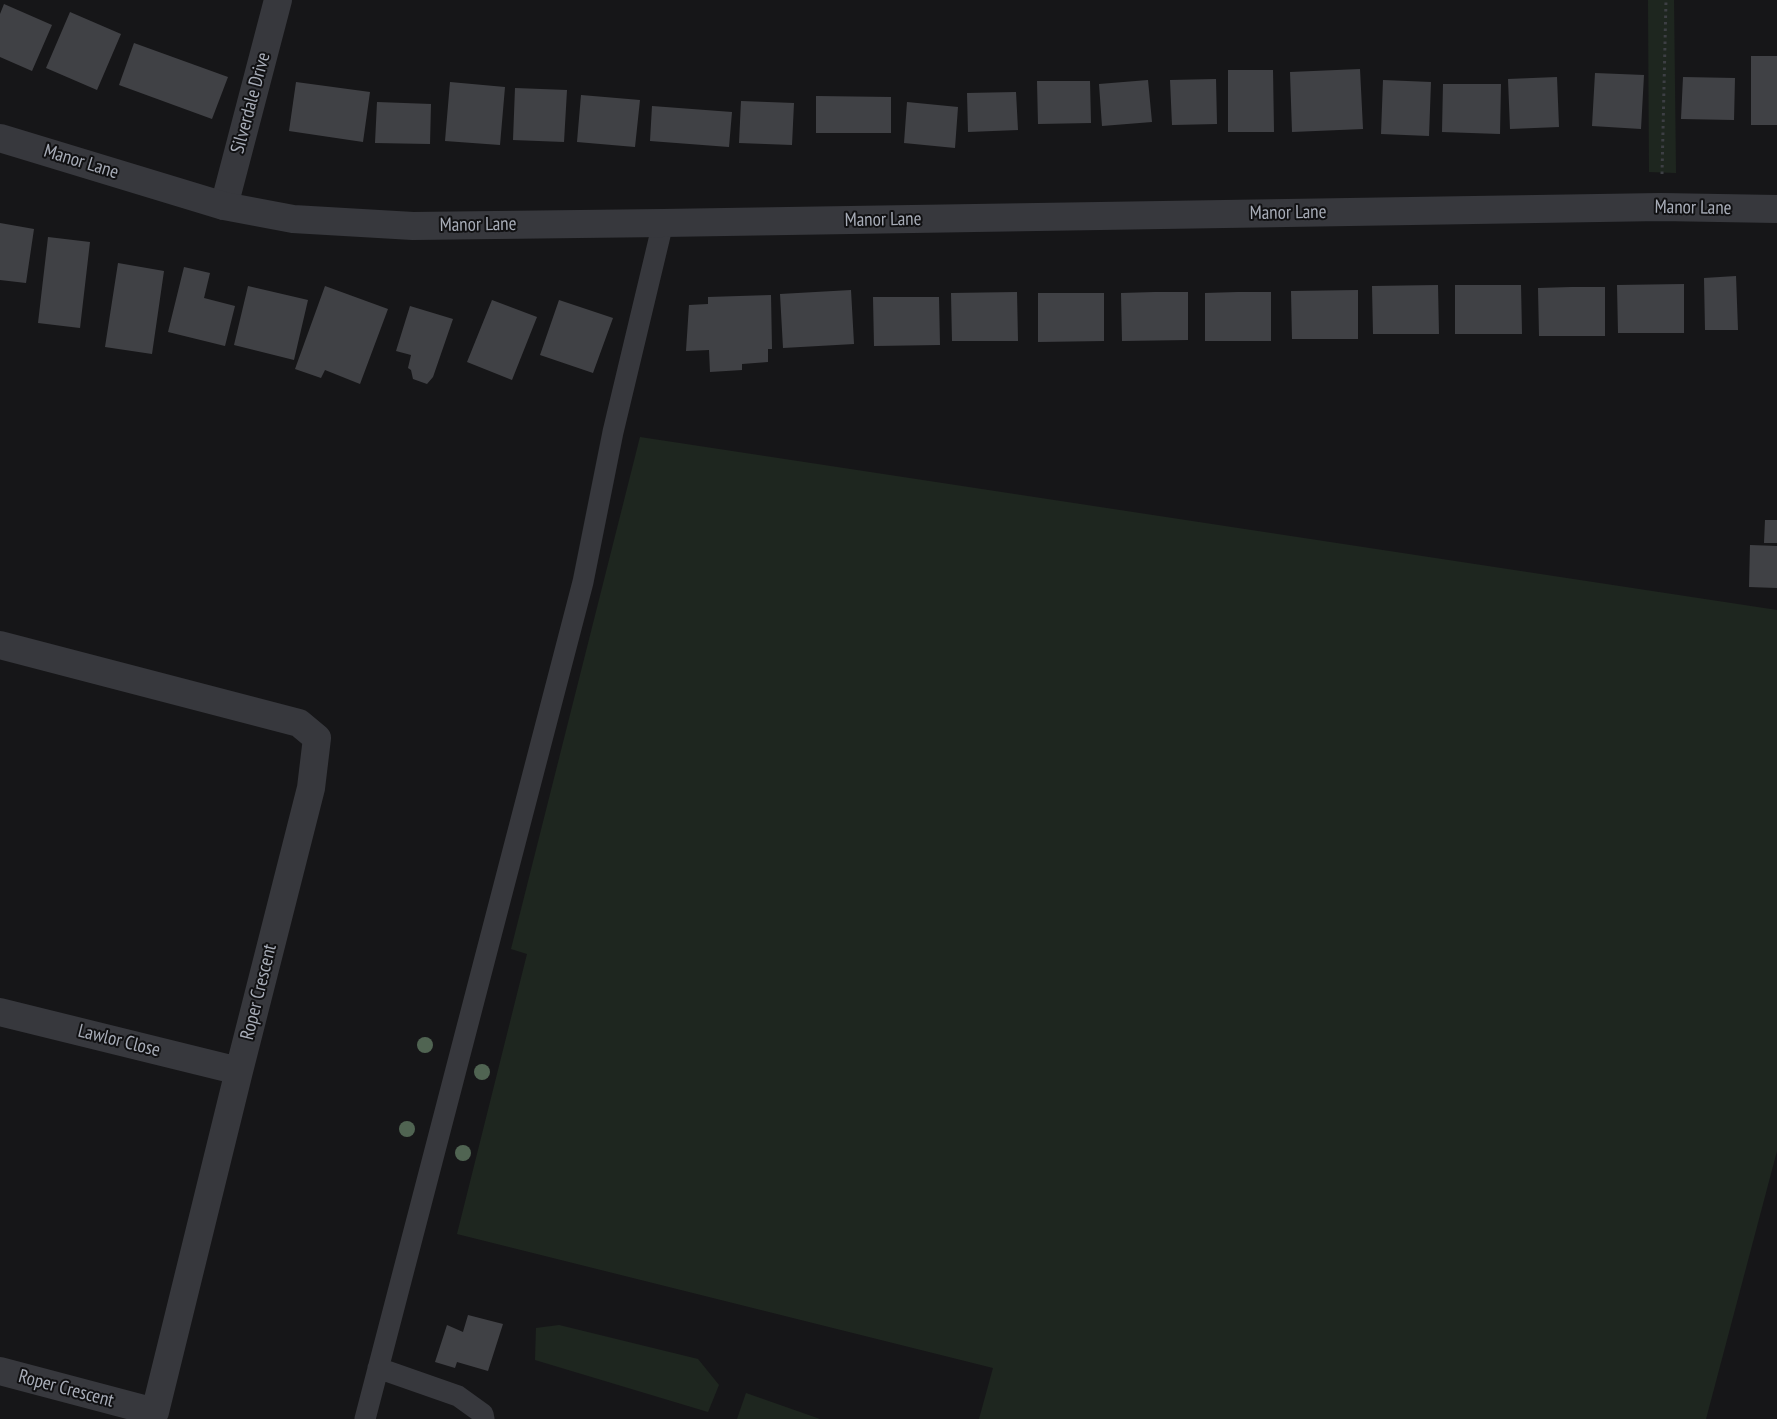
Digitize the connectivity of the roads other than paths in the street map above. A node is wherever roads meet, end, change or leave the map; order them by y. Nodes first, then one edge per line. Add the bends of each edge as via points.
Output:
1 (278, 0) edge
2 (0, 138) edge
3 (224, 206) junction
4 (1777, 209) edge
5 (663, 223) junction
6 (0, 645) edge
7 (0, 1012) edge
8 (239, 1071) junction
9 (378, 1368) junction
10 (0, 1371) edge
11 (154, 1416) edge
12 (365, 1419) edge
13 (484, 1419) edge

1 - 3 street, Silverdale Drive
2 - 3 street, Manor Lane
3 - 5 street, Manor Lane via 293,219 414,226
4 - 5 street, Manor Lane via 1661,207
5 - 9 lane via 613,432 583,582
6 - 8 street, Roper Crescent via 299,723 317,738 311,788
7 - 8 street, Lawlor Close
8 - 11 street, Roper Crescent
9 - 12 lane
9 - 13 lane via 458,1396 483,1414
10 - 11 street, Roper Crescent

